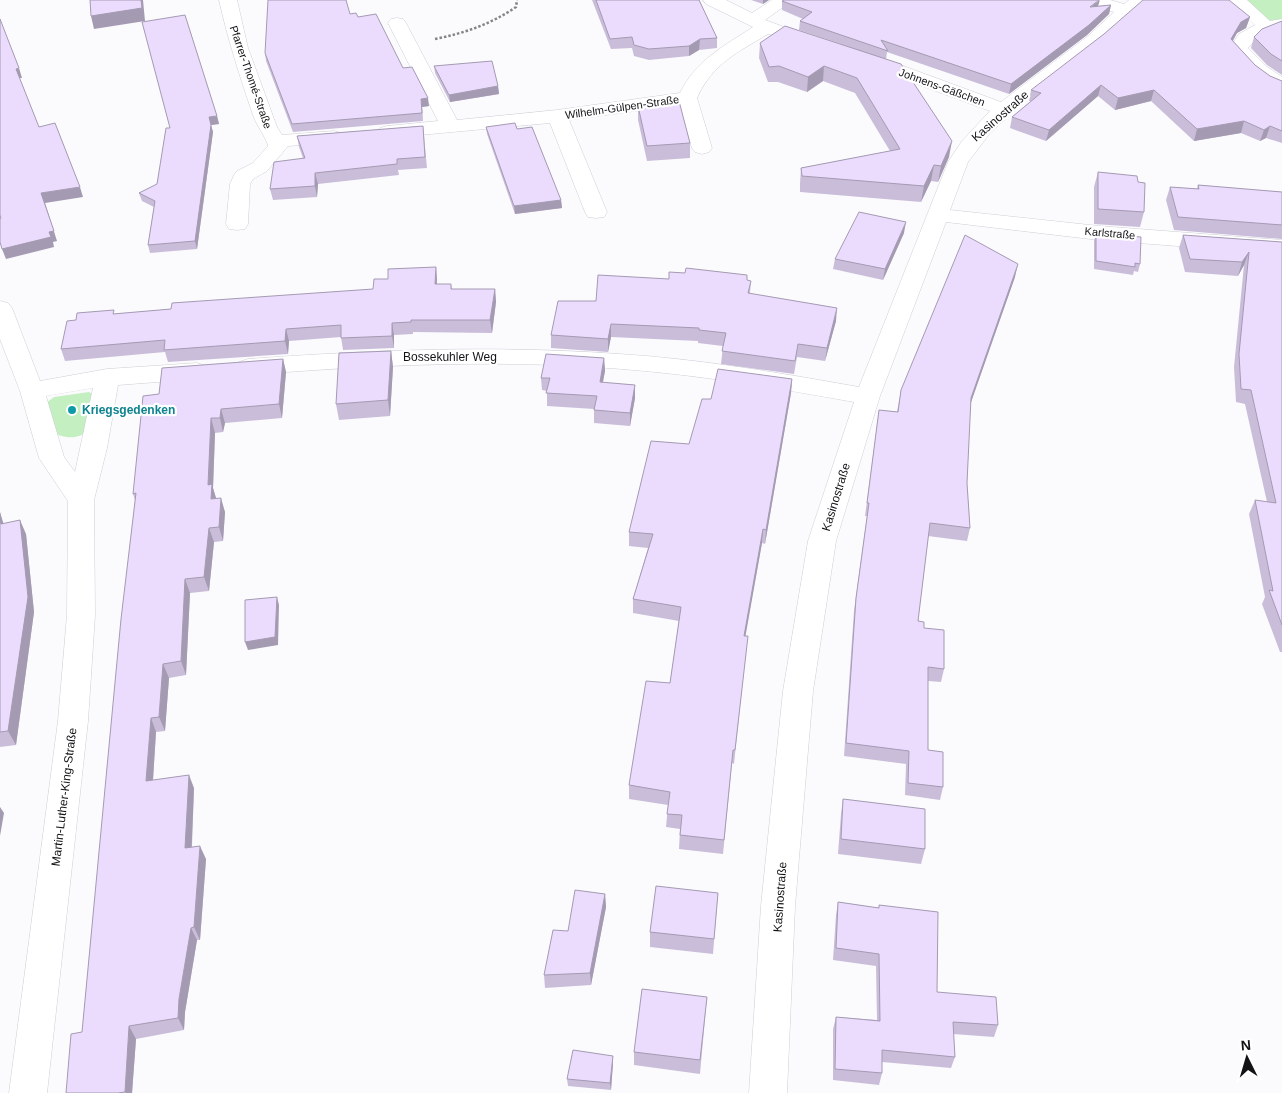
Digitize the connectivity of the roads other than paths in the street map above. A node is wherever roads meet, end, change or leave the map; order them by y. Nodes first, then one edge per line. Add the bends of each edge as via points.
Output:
1 (228, 0) edge
2 (712, 0) edge
3 (784, 0) edge
4 (1091, 0) edge
5 (1236, 0) edge
6 (1133, 5) edge
7 (397, 23) dead end
8 (759, 24) junction
9 (1274, 26) edge
10 (793, 36) edge
11 (857, 57) edge
12 (1282, 86) edge
13 (687, 98) junction
14 (1005, 110) junction
15 (557, 116) junction
16 (451, 128) junction
17 (277, 141) junction
18 (702, 148) dead end
19 (596, 212) dead end
20 (939, 215) junction
21 (238, 224) dead end
22 (1282, 247) edge
23 (0, 309) edge
24 (107, 378) junction
25 (32, 391) junction
26 (868, 396) junction
27 (81, 500) junction
28 (28, 1093) edge
29 (768, 1093) edge

1 - 17 street, Pfarrer-Thomé-Straße via 239,48 267,128
2 - 8 street
3 - 8 street, Wilhelm-Gülpen-Straße
4 - 6 street
5 - 9 street
6 - 14 street, Kasinostraße
7 - 16 street
8 - 10 street
8 - 13 street, Wilhelm-Gülpen-Straße via 708,64 696,78
9 - 12 street via 1248,34 1238,49 1259,70
11 - 14 street, Johnens-Gäßchen
13 - 15 street, Wilhelm-Gülpen-Straße
13 - 18 street, Wilhelm-Gülpen-Straße
14 - 20 street, Kasinostraße via 968,144
15 - 16 street, Wilhelm-Gülpen-Straße
15 - 19 street, Wilhelm-Gülpen-Straße
16 - 17 street, Wilhelm-Gülpen-Straße
17 - 21 street, Pfarrer-Thomé-Straße via 278,147 272,156 244,175 240,184
20 - 22 street, Karlstraße via 1100,233
20 - 26 street, Kasinostraße
23 - 25 street
24 - 25 street, Bossekuhler Weg
24 - 26 street, Bossekuhler Weg via 329,360 444,356 556,358 674,366
24 - 27 street, Martin-Luther-King-Straße
25 - 27 street via 52,458
26 - 29 street, Kasinostraße via 822,541 798,691 778,906
27 - 28 street, Martin-Luther-King-Straße via 81,615 74,722

